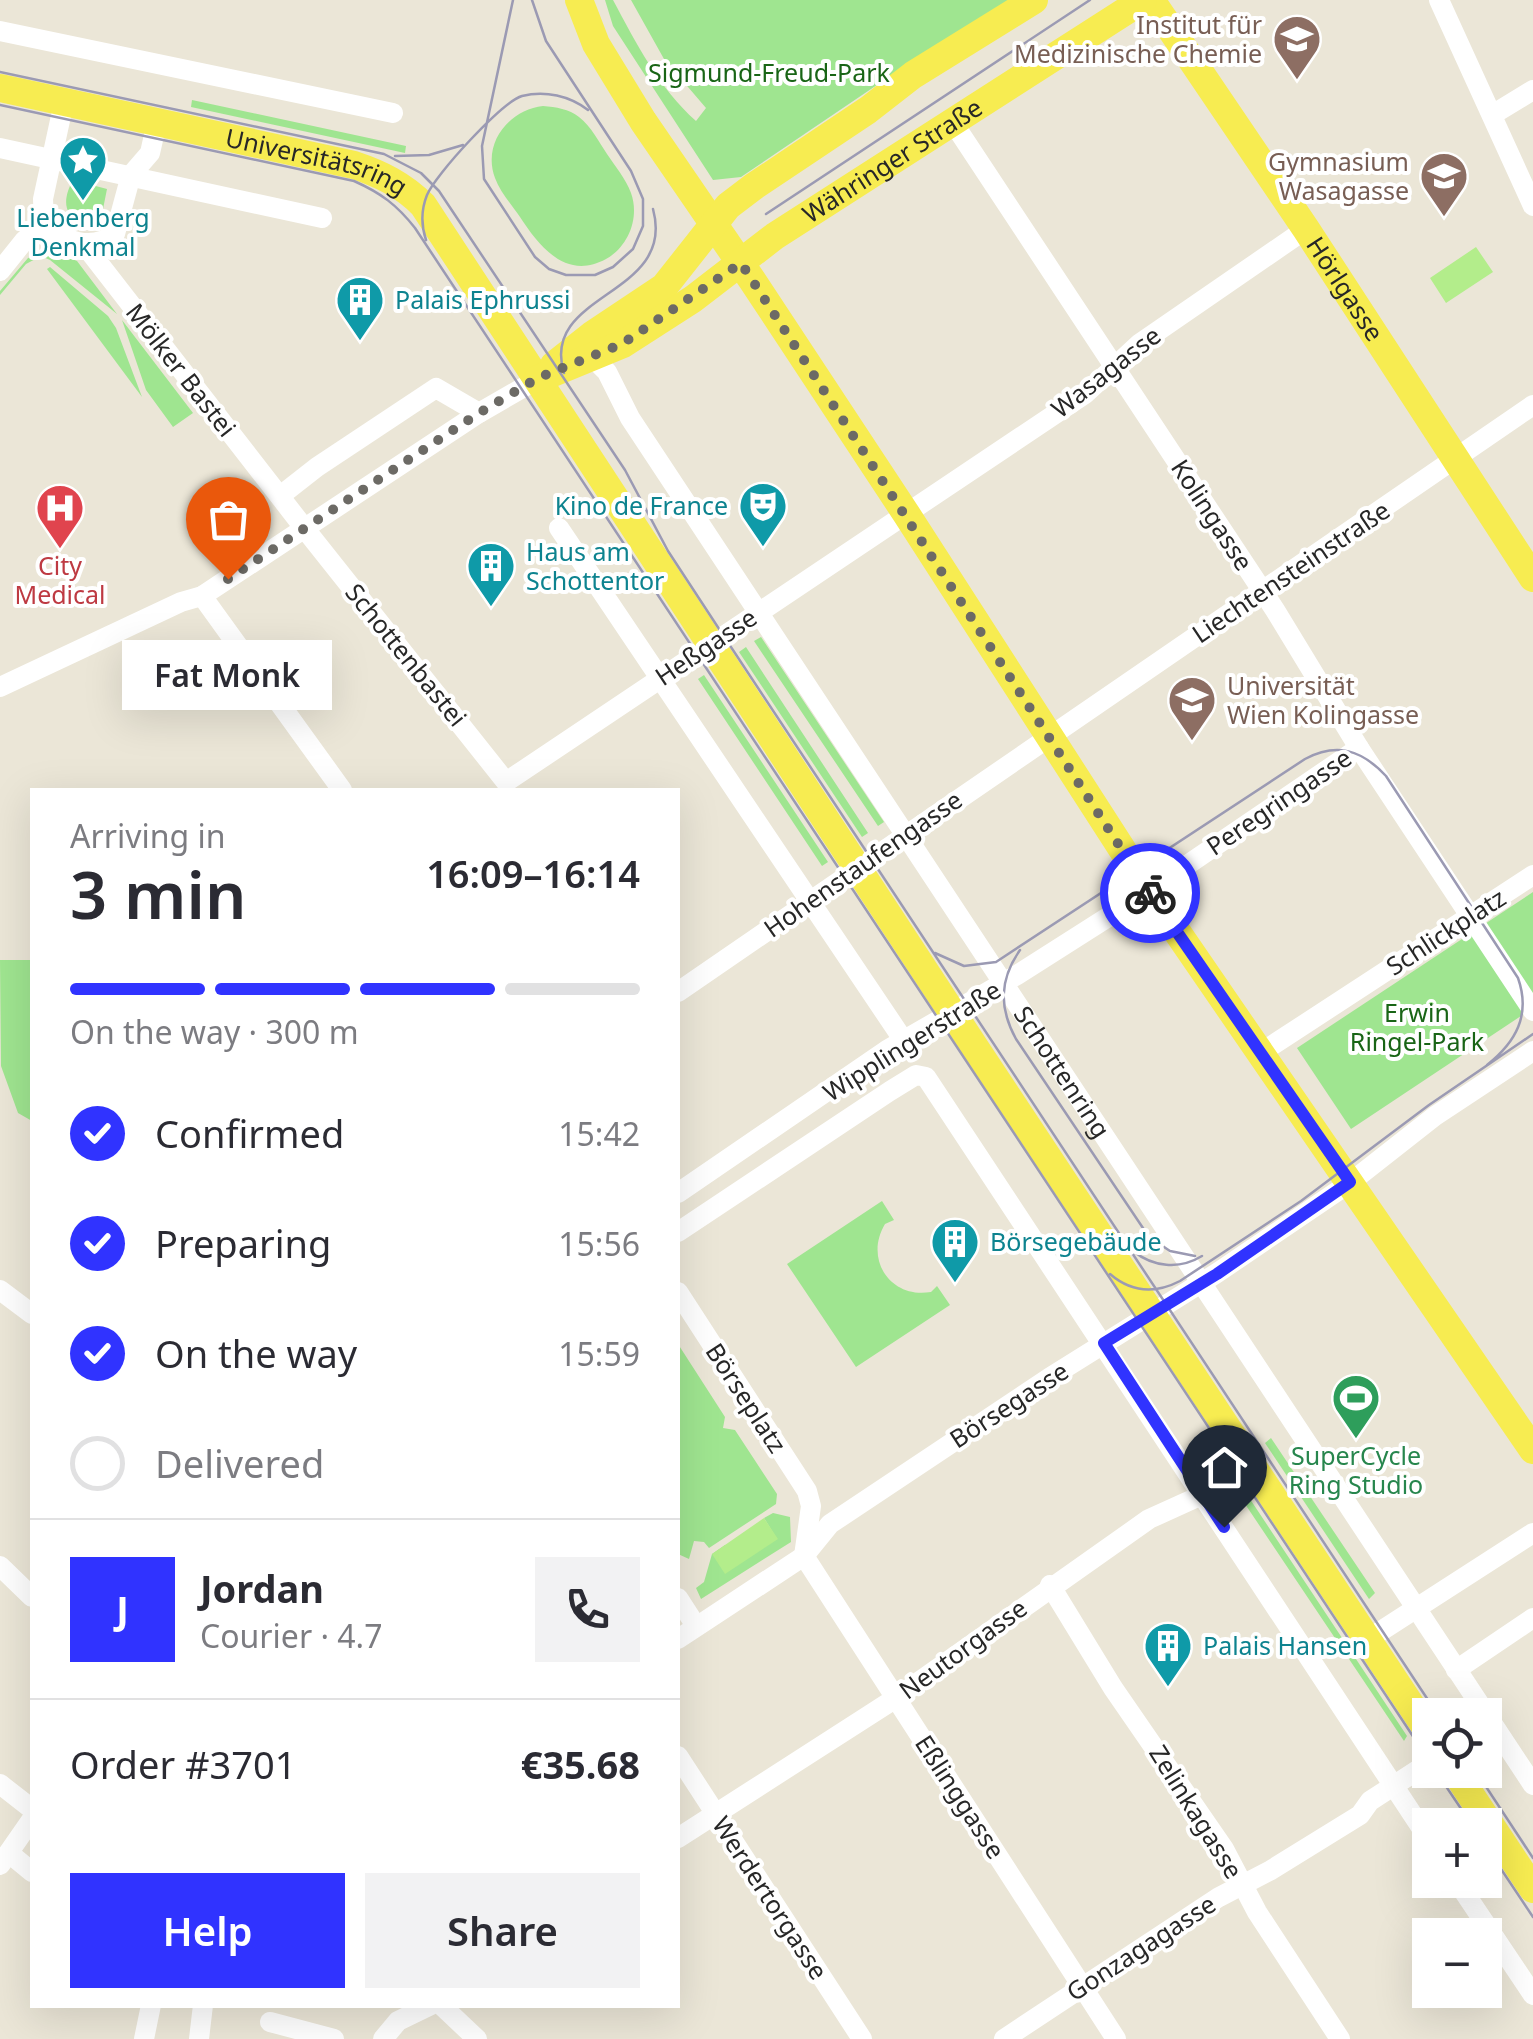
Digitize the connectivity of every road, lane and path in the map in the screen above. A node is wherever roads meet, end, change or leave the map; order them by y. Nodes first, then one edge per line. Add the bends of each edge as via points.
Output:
1 (579, 0) edge
2 (1034, 0) edge
3 (1109, 0) edge
4 (1144, 0) edge
5 (1152, 0) edge
6 (1439, 0) edge
7 (0, 31) edge
8 (1044, 61) junction
9 (0, 88) edge
10 (1533, 90) edge
11 (64, 102) junction
12 (393, 113) dead end
13 (1492, 115) junction
14 (952, 121) junction
15 (157, 122) junction
16 (0, 148) edge
17 (52, 159) junction
18 (131, 176) junction
19 (1533, 206) edge
20 (322, 218) dead end
21 (44, 224) junction
22 (712, 224) junction
23 (1306, 229) junction
24 (83, 243) junction
25 (741, 263) junction
26 (0, 271) edge
27 (593, 358) junction
28 (1114, 367) junction
29 (538, 378) junction
30 (1533, 405) edge
31 (479, 413) junction
32 (1455, 461) junction
33 (280, 496) junction
34 (907, 515) junction
35 (559, 528) dead end
36 (305, 529) junction
37 (1533, 578) edge
38 (1262, 591) junction
39 (202, 596) junction
40 (758, 611) junction
41 (710, 644) junction
42 (659, 679) junction
43 (0, 687) edge
44 (1048, 736) junction
45 (1359, 748) junction
46 (506, 782) joint
47 (341, 788) edge
48 (904, 834) junction
49 (857, 868) junction
50 (1533, 875) edge
51 (1148, 891) junction
52 (810, 901) junction
53 (1471, 915) junction
54 (1002, 984) junction
55 (680, 991) edge
56 (1533, 1012) edge
57 (952, 1013) junction
58 (904, 1041) junction
59 (1270, 1047) junction
60 (1533, 1051) edge
61 (1350, 1182) junction
62 (680, 1192) edge
63 (680, 1231) edge
64 (1201, 1284) junction
65 (0, 1290) edge
66 (680, 1295) edge
67 (30, 1312) edge
68 (1151, 1314) junction
69 (1104, 1343) junction
70 (1533, 1450) edge
71 (1249, 1462) junction
72 (1202, 1495) junction
73 (812, 1506) junction
74 (830, 1524) junction
75 (1533, 1533) edge
76 (804, 1556) junction
77 (0, 1566) edge
78 (1050, 1586) junction
79 (30, 1595) edge
80 (680, 1601) edge
81 (1416, 1608) junction
82 (1533, 1618) edge
83 (696, 1626) junction
84 (680, 1638) edge
85 (1367, 1640) junction
86 (1456, 1670) junction
87 (896, 1698) junction
88 (1412, 1707) edge
89 (680, 1759) edge
90 (1412, 1774) edge
91 (0, 1784) edge
92 (1533, 1785) edge
93 (1393, 1786) junction
94 (1466, 1788) edge
95 (30, 1807) edge
96 (715, 1813) junction
97 (1412, 1814) edge
98 (30, 1821) edge
99 (680, 1837) edge
100 (4, 1859) edge
101 (30, 1871) edge
102 (1242, 1886) junction
103 (1533, 1888) edge
104 (1468, 1898) edge
105 (1081, 1986) junction
106 (1533, 1995) edge
107 (150, 2008) edge
108 (204, 2008) edge
109 (425, 2008) edge
110 (444, 2008) edge
111 (270, 2022) dead end
112 (144, 2039) edge
113 (199, 2039) edge
114 (334, 2039) edge
115 (384, 2039) edge
116 (476, 2039) edge
117 (862, 2039) edge
118 (1004, 2039) edge
119 (1116, 2039) edge
120 (1340, 2039) edge

1 - 22 main road via 596,44
2 - 22 main road via 912,74
3 - 8 main road, Währinger Straße via 1097,21
4 - 8 main road, Währinger Straße
5 - 23 main road, Hörlgasse
6 - 13 street
7 - 12 street
8 - 14 main road, Währinger Straße
9 - 11 main road, Universitätsring
10 - 13 street
11 - 15 main road, Universitätsring
11 - 17 street
13 - 19 street
14 - 25 main road, Währinger Straße
14 - 28 street, Kolingasse
15 - 18 street via 150,153
15 - 29 main road, Universitätsring via 354,165 407,189
16 - 17 street, Universitätsring
17 - 18 street, Universitätsring
17 - 21 street
18 - 20 street, Universitätsring
18 - 24 street via 115,234
21 - 24 street, Mölker Bastei
21 - 26 street
22 - 25 main road
22 - 29 main road via 664,286
23 - 28 street, Wasagasse
23 - 32 main road, Hörlgasse
24 - 33 street, Mölker Bastei
25 - 27 main road, Währinger Straße
25 - 34 main road
27 - 29 main road, Währinger Straße
27 - 40 street, Schottenring
28 - 34 street, Wasagasse via 1085,394
28 - 38 street, Kolingasse
29 - 31 street
29 - 41 main road
30 - 32 street, Liechtensteinstraße
31 - 33 street via 436,388
31 - 36 street
32 - 37 main road, Hörlgasse
32 - 38 street, Liechtensteinstraße
33 - 36 street, Mölker Bastei
34 - 40 street, Heßgasse
34 - 44 main road
35 - 42 street
36 - 39 street
36 - 46 street, Schottenbastei
38 - 44 street, Liechtensteinstraße
38 - 45 street, Kolingasse
39 - 43 street
39 - 47 street
40 - 41 street, Heßgasse
40 - 48 street, Schottenring
41 - 42 street, Heßgasse
41 - 49 main road
42 - 46 street, Heßgasse
42 - 52 street
44 - 48 street, Hohenstaufengasse
44 - 51 main road
45 - 51 street, Peregringasse
45 - 53 street, Kolingasse
48 - 49 street, Hohenstaufengasse
48 - 54 street, Schottenring
49 - 52 street, Hohenstaufengasse
49 - 57 main road
50 - 53 street, Schlickplatz
51 - 54 street, Wipplingerstraße
51 - 59 main road
52 - 55 street, Hohenstaufengasse
52 - 58 street
53 - 56 street, Kolingasse
53 - 59 street, Schlickplatz
54 - 57 street, Wipplingerstraße
54 - 64 street, Schottenring
57 - 58 street, Wipplingerstraße
57 - 68 main road
58 - 62 street, Wipplingerstraße
59 - 61 main road
60 - 61 street
61 - 64 street, Börsegasse
61 - 70 main road
63 - 69 street, Wipplingerstraße via 916,1074 926,1077
64 - 68 street, Börsegasse
64 - 81 street, Schottenring
65 - 67 street
66 - 73 street, Börseplatz
68 - 69 street, Börsegasse
68 - 71 main road
69 - 72 street
69 - 74 street, Börsegasse
71 - 72 street, Neutorgasse
71 - 85 main road
72 - 78 street, Neutorgasse via 1149,1518
72 - 93 street
73 - 74 street, Börseplatz
73 - 76 street
74 - 76 street, Börsegasse
75 - 81 street
76 - 83 street, Börsegasse
76 - 87 street, Eßlinggasse
77 - 79 street
78 - 87 street, Neutorgasse
78 - 102 street, Zelinkagasse
80 - 83 street
81 - 85 street
81 - 86 street, Schottenring
82 - 86 street
83 - 84 street, Börsegasse
85 - 88 main road
86 - 92 street, Schottenring
87 - 96 street, Neutorgasse
87 - 105 street, Eßlinggasse
89 - 96 street, Werdertorgasse
90 - 93 street, Gonzagagasse
91 - 95 street
93 - 97 street
93 - 102 street, Gonzagagasse via 1370,1800 1360,1816
94 - 103 main road
96 - 99 street, Neutorgasse
96 - 117 street, Werdertorgasse
98 - 100 street
100 - 101 street
102 - 105 street, Gonzagagasse
102 - 120 street, Zelinkagasse
104 - 106 street
105 - 118 street, Gonzagagasse
105 - 119 street, Eßlinggasse
107 - 112 street
108 - 113 street
109 - 115 street via 398,2021
110 - 116 street
111 - 114 street

